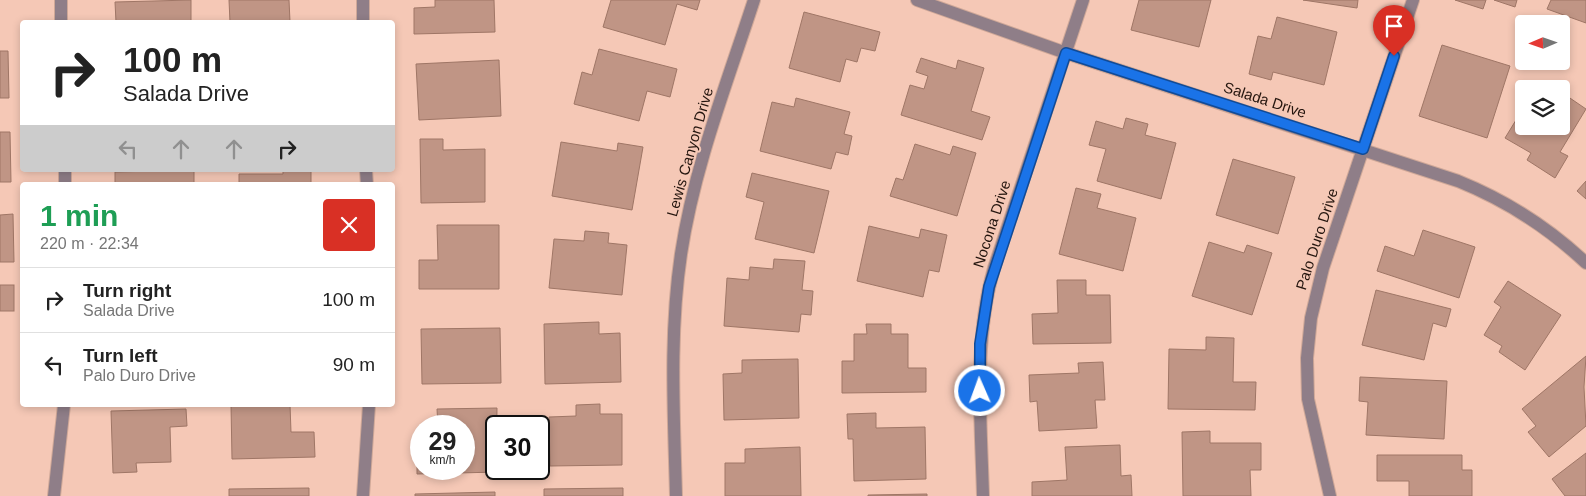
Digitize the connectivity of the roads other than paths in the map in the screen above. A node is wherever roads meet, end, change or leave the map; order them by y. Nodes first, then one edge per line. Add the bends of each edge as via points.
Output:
1 (61, 0) edge
2 (363, 0) edge
3 (754, 0) edge
4 (918, 0) edge
5 (1083, 0) edge
6 (1413, 0) edge
7 (61, 20) edge
8 (363, 20) edge
9 (1066, 53) junction
10 (1363, 149) junction
11 (1586, 263) edge
12 (64, 407) edge
13 (369, 407) edge
14 (54, 496) edge
15 (363, 496) edge
16 (676, 496) edge
17 (983, 496) edge
18 (1330, 496) edge

1 - 7 street
2 - 8 street
3 - 16 street, Lewis Canyon Drive via 698,172 681,254 673,338
4 - 9 street, Salada Drive
5 - 9 street, Nocona Drive
6 - 10 street, Palo Duro Drive
9 - 10 street, Salada Drive
9 - 17 street, Nocona Drive via 994,268 985,306 980,364
10 - 11 street, Salada Drive via 1448,177 1495,198 1547,231
10 - 18 street, Palo Duro Drive via 1317,288 1308,338 1308,399
12 - 14 street
13 - 15 street

